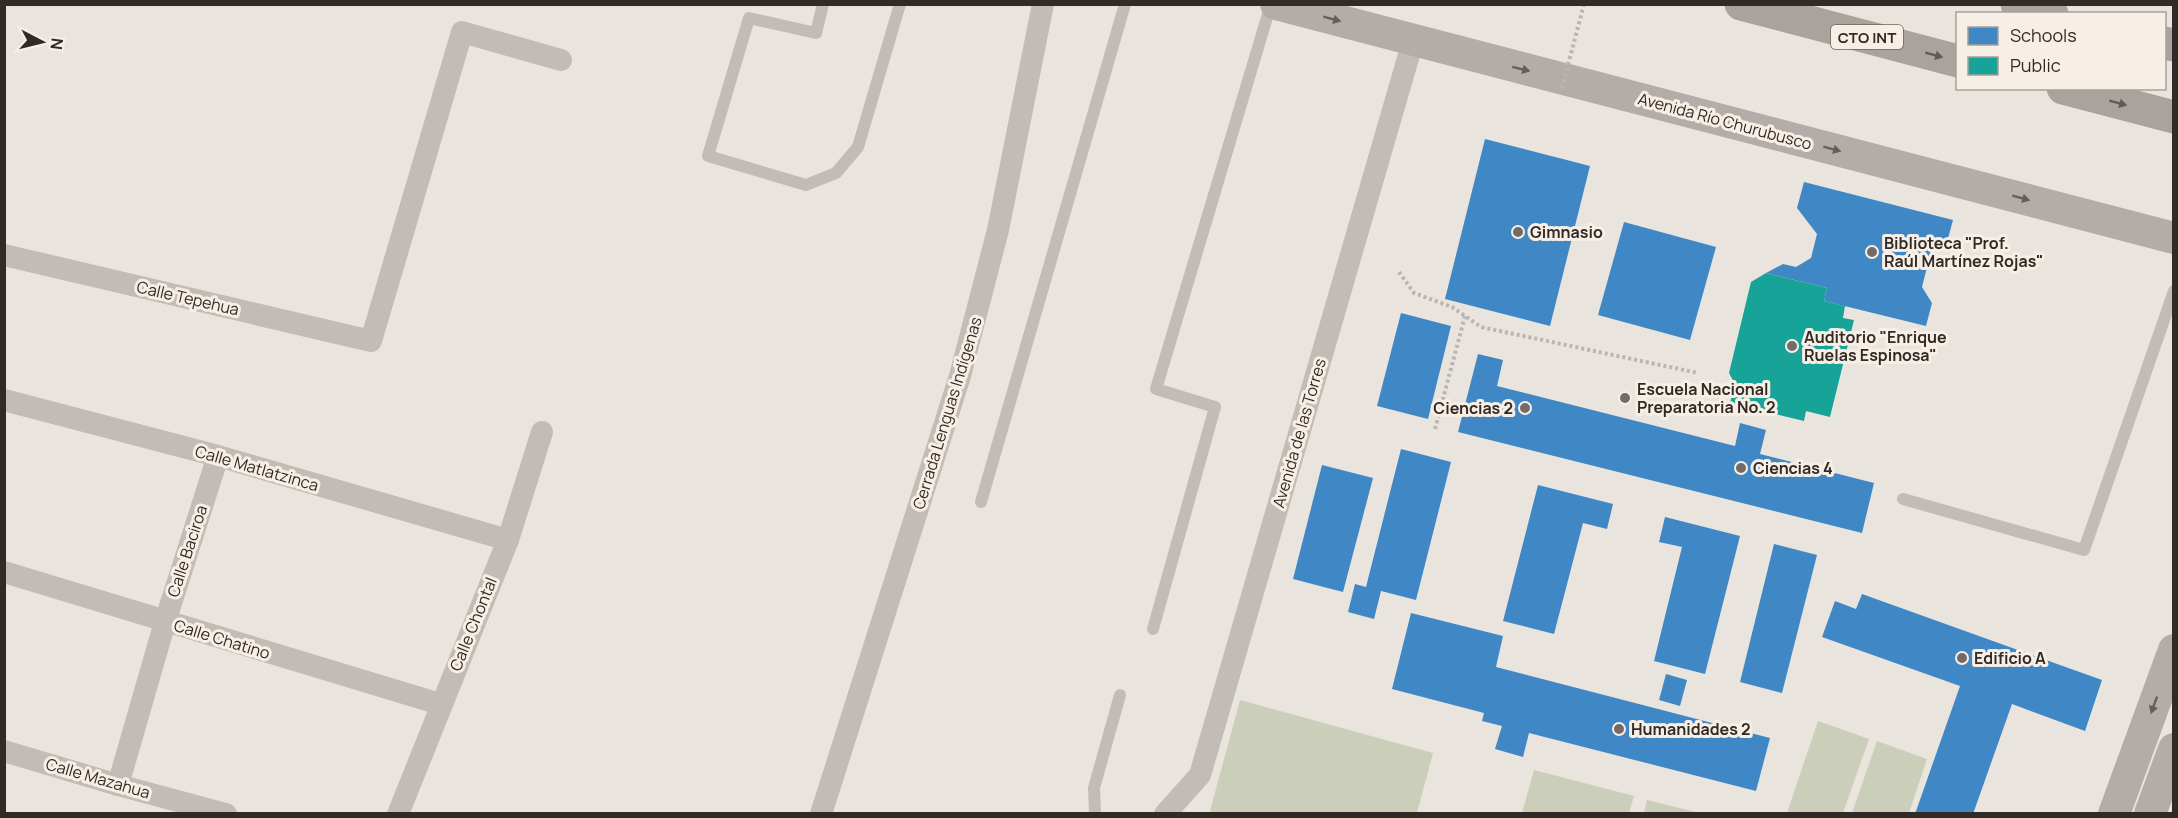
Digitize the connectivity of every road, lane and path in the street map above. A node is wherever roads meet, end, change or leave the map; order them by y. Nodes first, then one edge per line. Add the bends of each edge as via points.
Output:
1 (823, 4) edge
2 (900, 4) edge
3 (1043, 4) edge
4 (1125, 4) edge
5 (1271, 4) edge
6 (1276, 4) edge
7 (1584, 4) edge
8 (1742, 4) edge
9 (2017, 4) edge
10 (2045, 12) edge
11 (1413, 41) junction
12 (561, 60) dead end
13 (1956, 60) edge
14 (1562, 88) dead end
15 (2071, 90) edge
16 (2174, 117) edge
17 (2174, 216) edge
18 (2122, 224) junction
19 (2174, 238) edge
20 (4, 255) edge
21 (1399, 272) dead end
22 (2174, 291) edge
23 (1465, 316) junction
24 (1698, 373) dead end
25 (4, 400) edge
26 (1435, 429) dead end
27 (542, 432) dead end
28 (218, 456) junction
29 (1903, 499) dead end
30 (981, 502) dead end
31 (508, 540) junction
32 (4, 572) edge
33 (165, 622) junction
34 (1154, 629) dead end
35 (2174, 650) edge
36 (1120, 695) dead end
37 (440, 704) junction
38 (2174, 749) edge
39 (4, 751) edge
40 (118, 785) junction
41 (226, 813) edge
42 (398, 813) edge
43 (821, 813) edge
44 (1095, 813) edge
45 (1165, 813) edge
46 (2114, 813) edge
47 (2150, 813) edge

1 - 2 lane via 816,33 749,18 708,156 806,184 836,174 858,147
3 - 43 street, Cerrada Lenguas Indígenas via 998,230 960,376
4 - 30 lane
5 - 34 lane via 1156,389 1215,407
6 -> 11 main road, Avenida Río Churubusco
7 - 14 path, bridge
8 -> 13 highway, CTO INT
9 - 10 highway
11 -> 18 main road, Avenida Río Churubusco
11 - 45 street, Avenida de las Torres via 1200,775
12 - 20 street, Calle Tepehua via 462,32 371,341
15 -> 16 highway
17 - 18 main road
18 - 19 main road, Avenida Río Churubusco
21 - 23 path via 1414,293
22 - 29 lane via 2084,550
23 - 24 path via 1481,327
23 - 26 path
25 - 28 street, Calle Matlatzinca
27 - 31 street, Calle Chontal
28 - 31 street, Calle Matlatzinca
28 - 33 street, Calle Baciroa
31 - 37 street, Calle Chontal
32 - 33 street, Calle Chatino
33 - 37 street, Calle Chatino
33 - 40 street, Calle Baciroa
35 -> 46 main road
36 - 44 lane via 1094,788
37 - 42 street, Calle Chontal
38 - 47 main road
39 - 40 street, Calle Mazahua
40 - 41 street, Calle Mazahua

